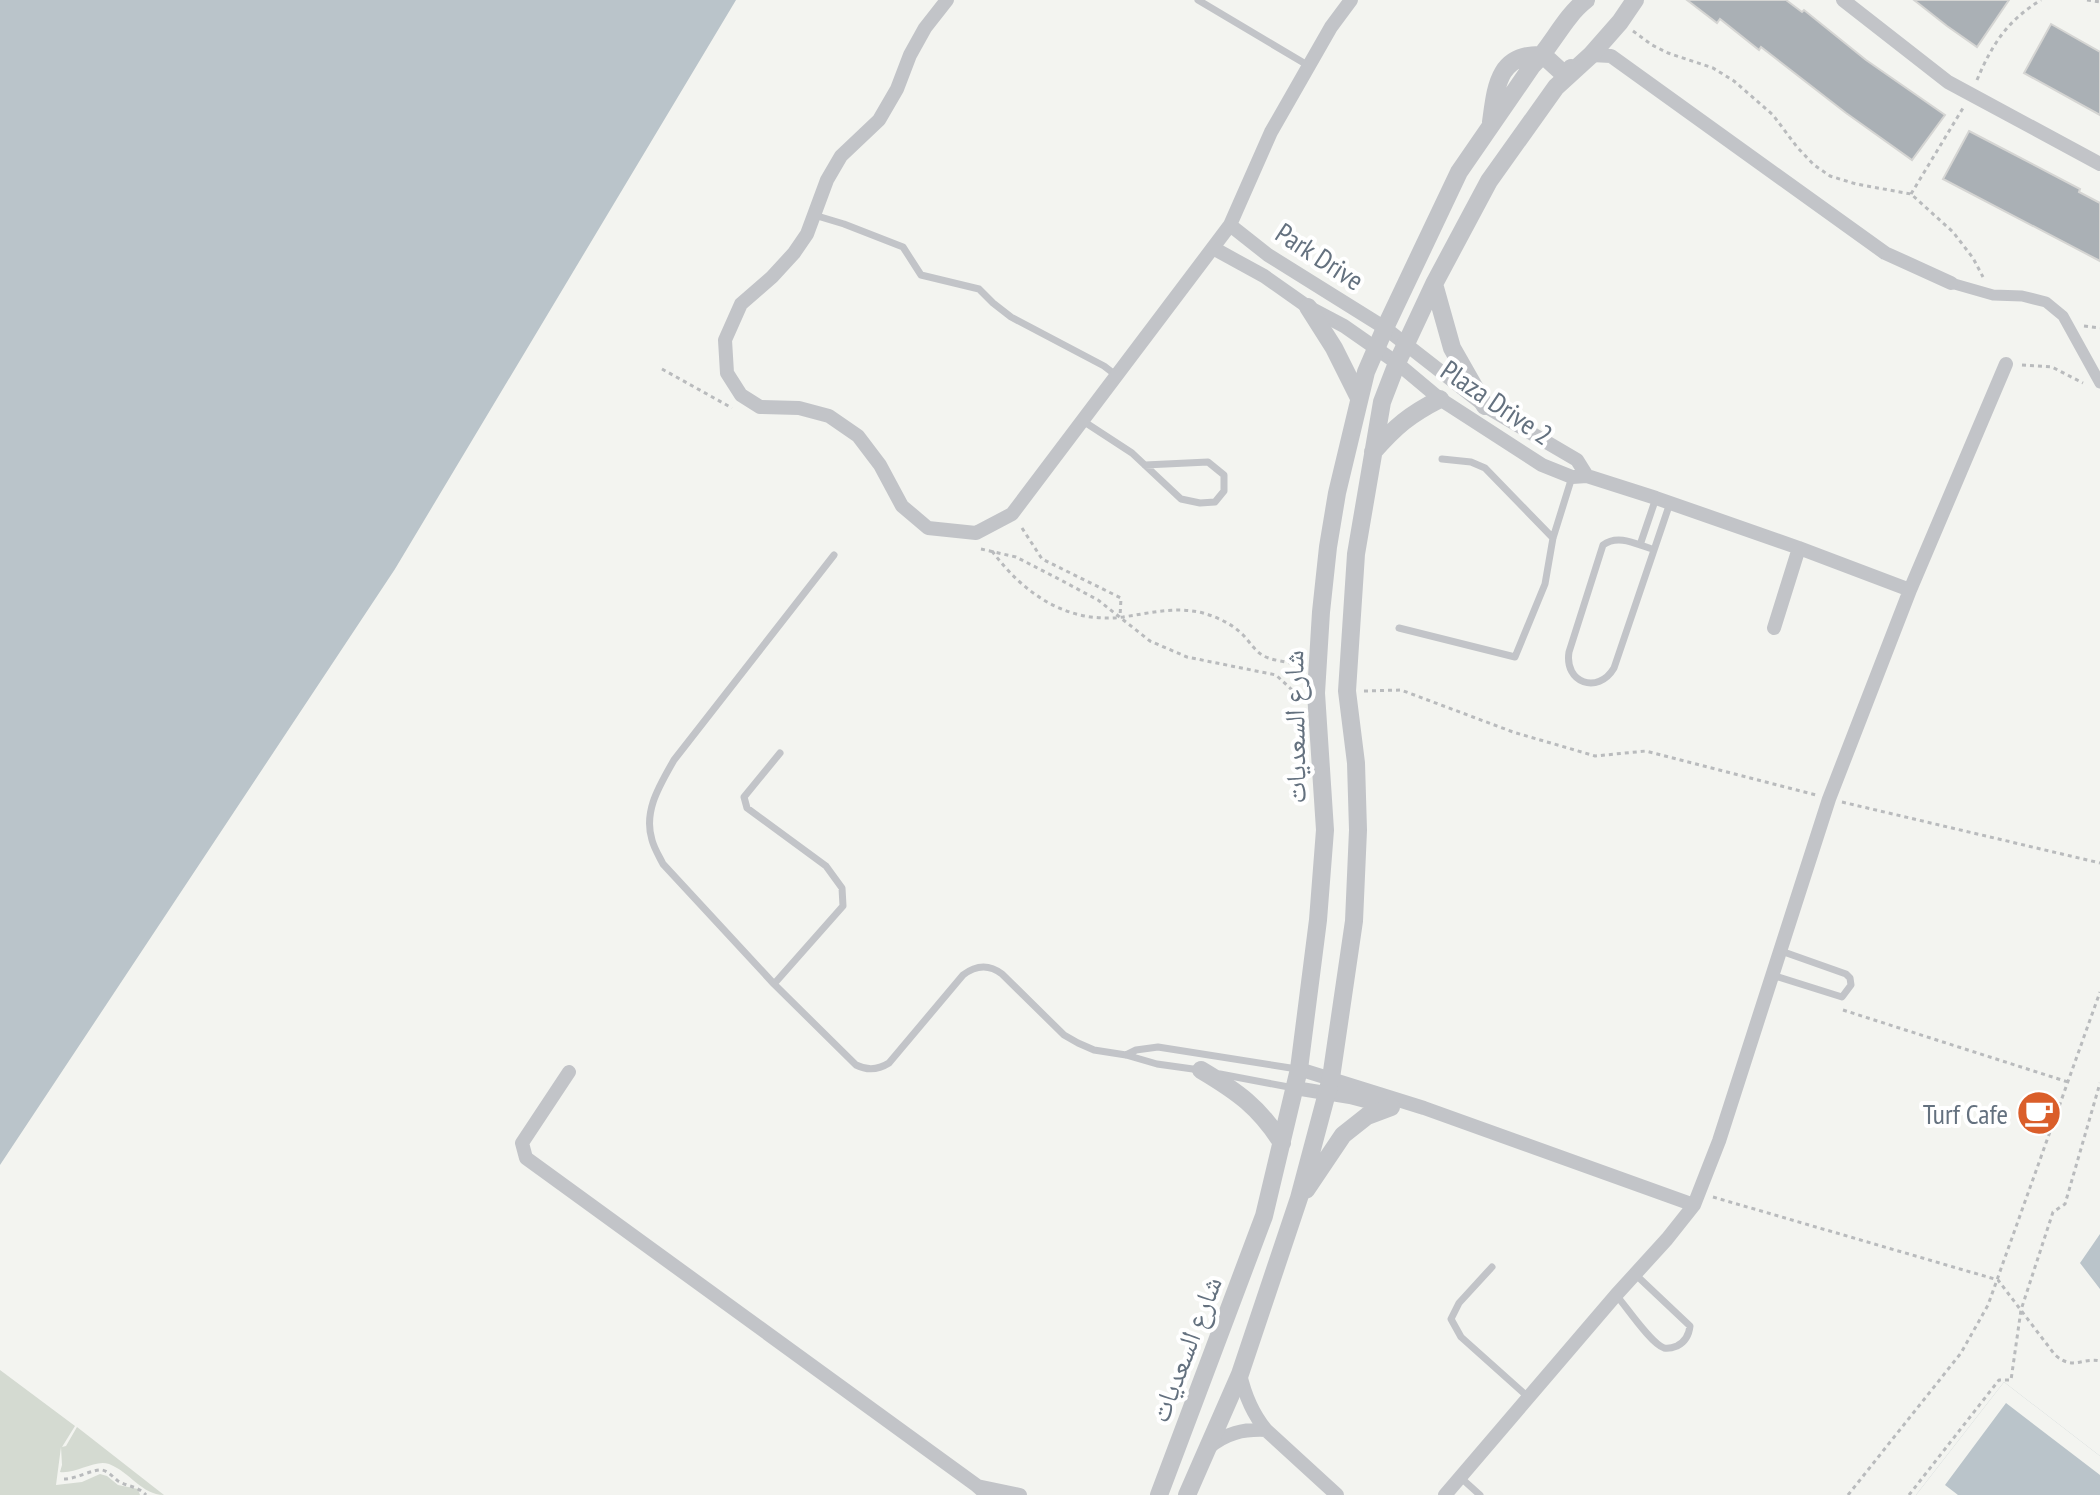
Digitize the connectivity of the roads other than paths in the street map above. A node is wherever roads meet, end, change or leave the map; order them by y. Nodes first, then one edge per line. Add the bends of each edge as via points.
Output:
1 (947, 0) edge
2 (1198, 0) edge
3 (1351, 0) edge
4 (1586, 0) edge
5 (1594, 0) edge
6 (1611, 0) edge
7 (1843, 0) edge
8 (1627, 12) edge
9 (1543, 55) junction
10 (1591, 55) junction
11 (1309, 66) junction
12 (1566, 76) junction
13 (2100, 164) edge
14 (814, 215) junction
15 (1230, 225) junction
16 (1213, 248) junction
17 (1951, 283) joint
18 (1434, 284) junction
19 (1308, 307) junction
20 (1385, 328) junction
21 (1407, 344) junction
22 (1376, 347) junction
23 (1397, 363) junction
24 (2006, 364) road end
25 (1117, 376) junction
26 (2094, 385) edge
27 (1359, 398) junction
28 (1440, 399) junction
29 (1485, 406) junction
30 (1083, 421) junction
31 (1373, 452) junction
32 (1442, 459) dead end
33 (1145, 465) junction
34 (1579, 476) junction
35 (1663, 500) junction
36 (1553, 538) junction
37 (1640, 545) junction
38 (1799, 548) junction
39 (1652, 549) junction
40 (834, 555) dead end
41 (1910, 590) junction
42 (1399, 628) dead end
43 (1774, 628) dead end
44 (780, 753) dead end
45 (1780, 951) junction
46 (1772, 975) junction
47 (774, 984) junction
48 (1126, 1055) junction
49 (1299, 1069) junction
50 (1201, 1070) junction
51 (569, 1072) dead end
52 (1329, 1086) junction
53 (1295, 1088) junction
54 (1391, 1107) junction
55 (1501, 1136) junction
56 (1282, 1143) junction
57 (1299, 1198) junction
58 (1696, 1199) junction
59 (1492, 1267) dead end
60 (1635, 1274) junction
61 (1616, 1295) junction
62 (1240, 1374) junction
63 (1528, 1397) junction
64 (1266, 1430) junction
65 (1206, 1450) junction
66 (1460, 1477) junction
67 (982, 1490) edge
68 (1020, 1495) edge
69 (1159, 1495) edge
70 (1187, 1495) edge
71 (1337, 1495) edge
72 (1445, 1495) edge
73 (1480, 1495) edge

1 - 14 street via 925,28 879,120 841,156
2 - 11 lane
3 - 11 street
4 - 9 street, شارع السعديات
5 - 9 street
6 - 8 street
7 - 13 street via 1948,82
8 - 10 street, شارع السعديات
8 - 12 street via 1600,31
9 - 12 street
9 - 20 street, شارع السعديات via 1459,172
10 - 12 street, شارع السعديات
10 - 17 street via 1611,56 1885,253
11 - 15 street via 1271,132
12 - 18 street, شارع السعديات via 1489,181
14 - 25 lane via 903,247 921,275 979,289 1011,317
14 - 30 street via 794,253 741,304 725,340 727,373 741,395 760,407 799,408 829,416 858,436 902,506 928,528 976,533 1012,514
15 - 16 street
15 - 20 street, Park Drive
16 - 19 street, Park Drive
16 - 25 street
17 - 26 street via 2046,302 2063,316
18 - 21 street, شارع السعديات
18 - 29 street via 1452,348
19 - 22 street, Park Drive
19 - 27 street
20 - 21 street, Park Drive
20 - 22 street, شارع السعديات
21 - 23 street, شارع السعديات
21 - 29 street, Plaza Drive 2
22 - 23 street, Park Drive
22 - 27 street, شارع السعديات
23 - 28 street, Plaza Drive 2
23 - 31 street, شارع السعديات via 1382,402
24 - 41 street
25 - 30 street
27 - 49 street, شارع السعديات via 1337,493 1321,612 1316,693 1325,830
28 - 31 street via 1399,424
28 - 34 street, Plaza Drive 2 via 1542,465
29 - 34 street, Plaza Drive 2 via 1577,460
30 - 33 lane
31 - 52 street, شارع السعديات via 1356,554 1347,691 1356,763 1354,921
32 - 36 lane via 1485,468
33 - 33 lane via 1181,499 1215,502 1224,491 1224,475 1208,462
34 - 35 street, Plaza Drive 2
34 - 36 lane
35 - 37 lane
35 - 38 street, Plaza Drive 2
35 - 39 lane
36 - 42 lane via 1545,584 1515,657
37 - 39 lane
37 - 39 lane via 1613,539 1600,550 1568,658 1570,670 1584,682 1602,681 1614,668
38 - 41 street, Plaza Drive 2
38 - 43 street
40 - 47 lane via 674,760 648,816 651,840 663,864
41 - 45 street via 1829,799
44 - 47 lane via 744,797 747,808 826,866 842,888 843,906
45 - 46 street
45 - 46 lane via 1846,974 1851,985 1842,997
46 - 58 street
47 - 48 lane via 862,1068 889,1063 963,975 984,966 1002,974 1064,1035 1102,1052
48 - 49 lane via 1158,1047
48 - 50 lane
49 - 52 street
49 - 53 street, شارع السعديات
50 - 53 lane
50 - 56 street via 1254,1106
51 - 67 street via 522,1143 526,1158
52 - 53 street
52 - 54 street
52 - 55 street via 1424,1108
52 - 57 street, شارع السعديات
53 - 56 street, شارع السعديات
54 - 55 street
54 - 57 street via 1367,1116 1343,1135
55 - 58 street
56 - 69 street, شارع السعديات via 1264,1216
57 - 62 street, شارع السعديات
58 - 60 street
59 - 63 lane via 1451,1319 1461,1337
60 - 61 street
60 - 61 lane via 1690,1326 1682,1344 1661,1347
61 - 63 street
62 - 64 street via 1249,1404
62 - 65 street, شارع السعديات
63 - 66 street
64 - 65 street via 1233,1432
64 - 71 street
65 - 70 street, شارع السعديات
66 - 72 street
66 - 73 lane
67 - 68 street

